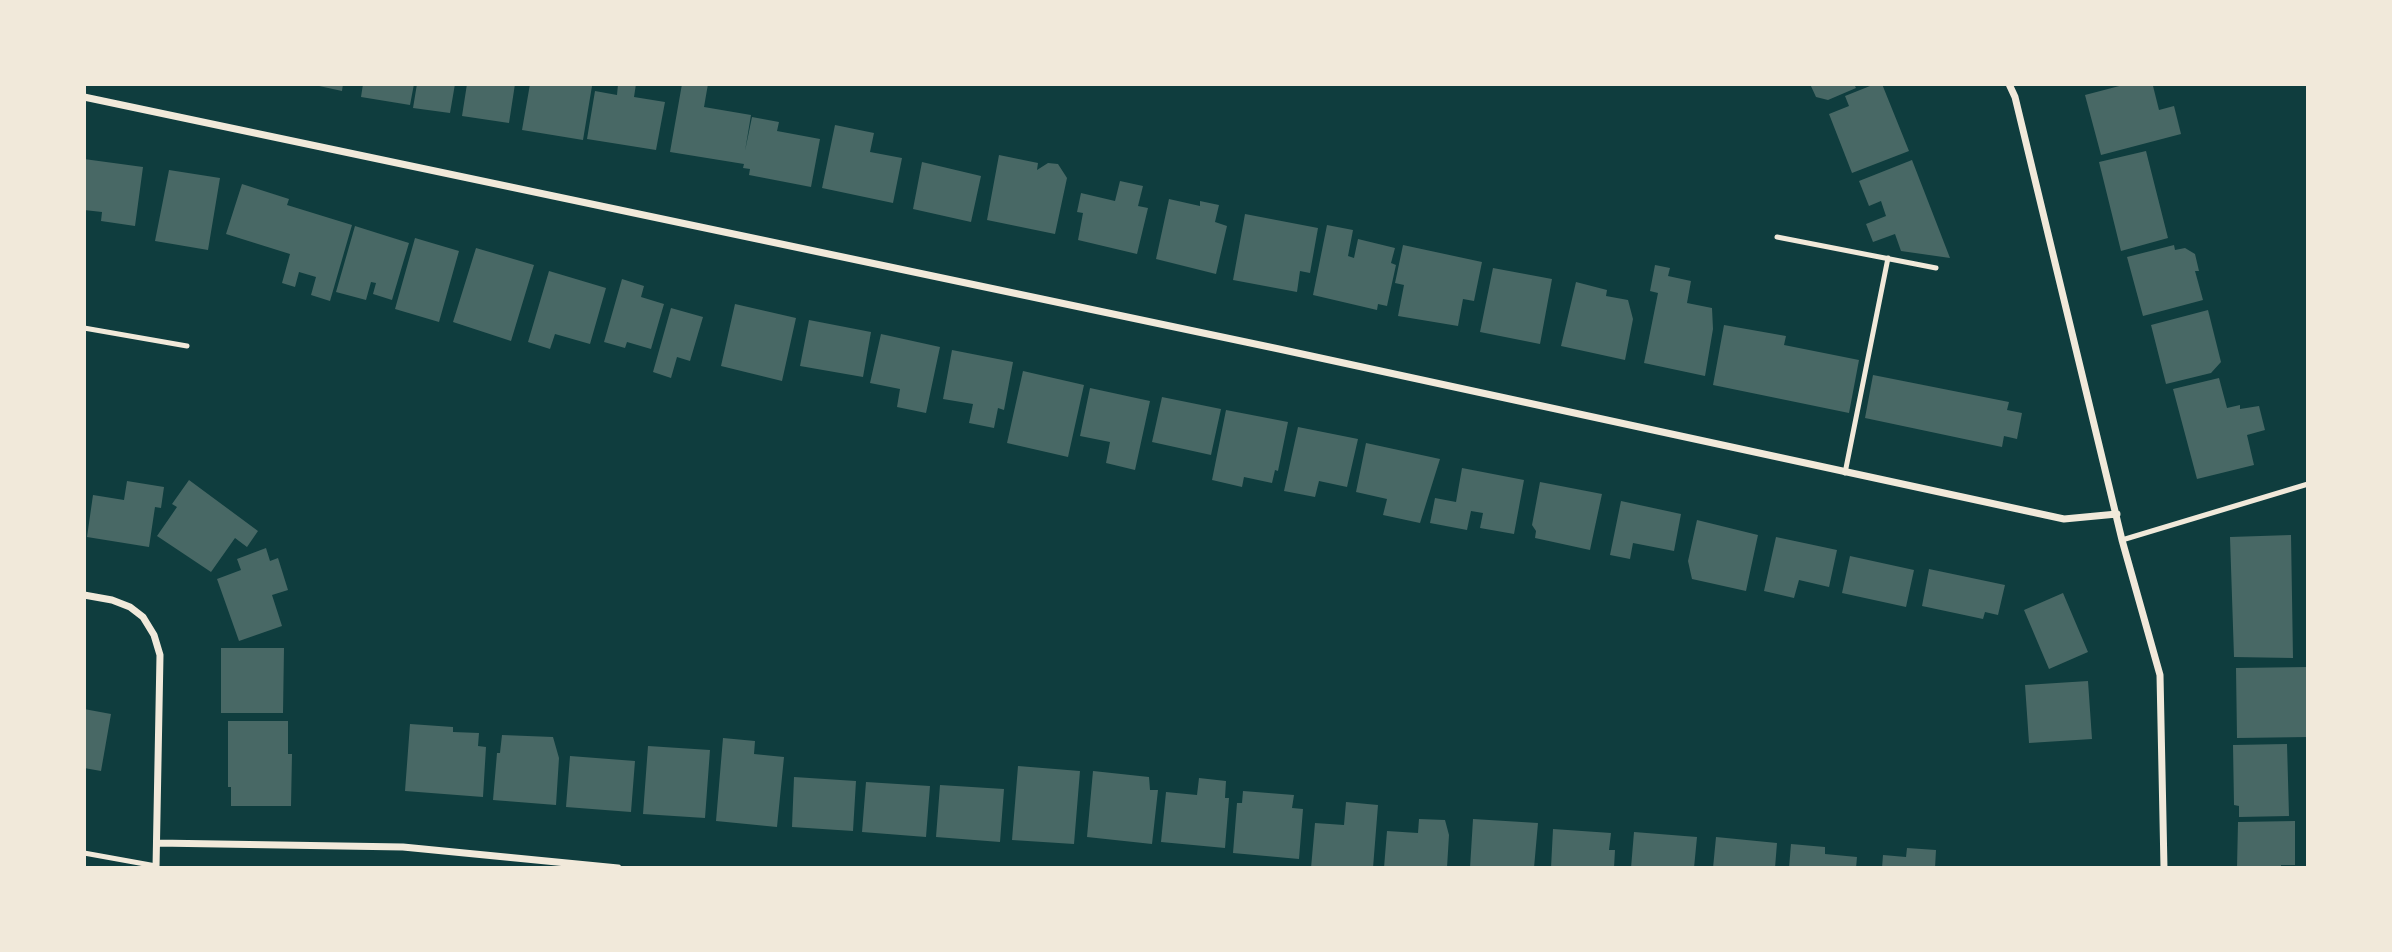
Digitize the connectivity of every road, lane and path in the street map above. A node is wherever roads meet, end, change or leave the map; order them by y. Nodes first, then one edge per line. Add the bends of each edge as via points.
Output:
1 (2009, 84) edge
2 (84, 97) edge
3 (1777, 237) dead end
4 (1888, 258) junction
5 (1936, 268) dead end
6 (84, 328) edge
7 (187, 346) dead end
8 (1845, 473) junction
9 (2308, 484) edge
10 (2117, 514) junction
11 (2123, 540) junction
12 (84, 595) edge
13 (157, 843) junction
14 (84, 853) edge
15 (156, 867) edge
16 (618, 868) edge
17 (2164, 868) edge

1 - 10 street
2 - 8 street
3 - 4 lane
4 - 5 lane
4 - 8 lane
6 - 7 lane
8 - 10 street via 2064,519
9 - 11 lane
10 - 11 street
11 - 17 street via 2161,675
12 - 13 street via 112,600 143,617 160,655
13 - 15 street
13 - 16 street via 403,848
14 - 15 lane

